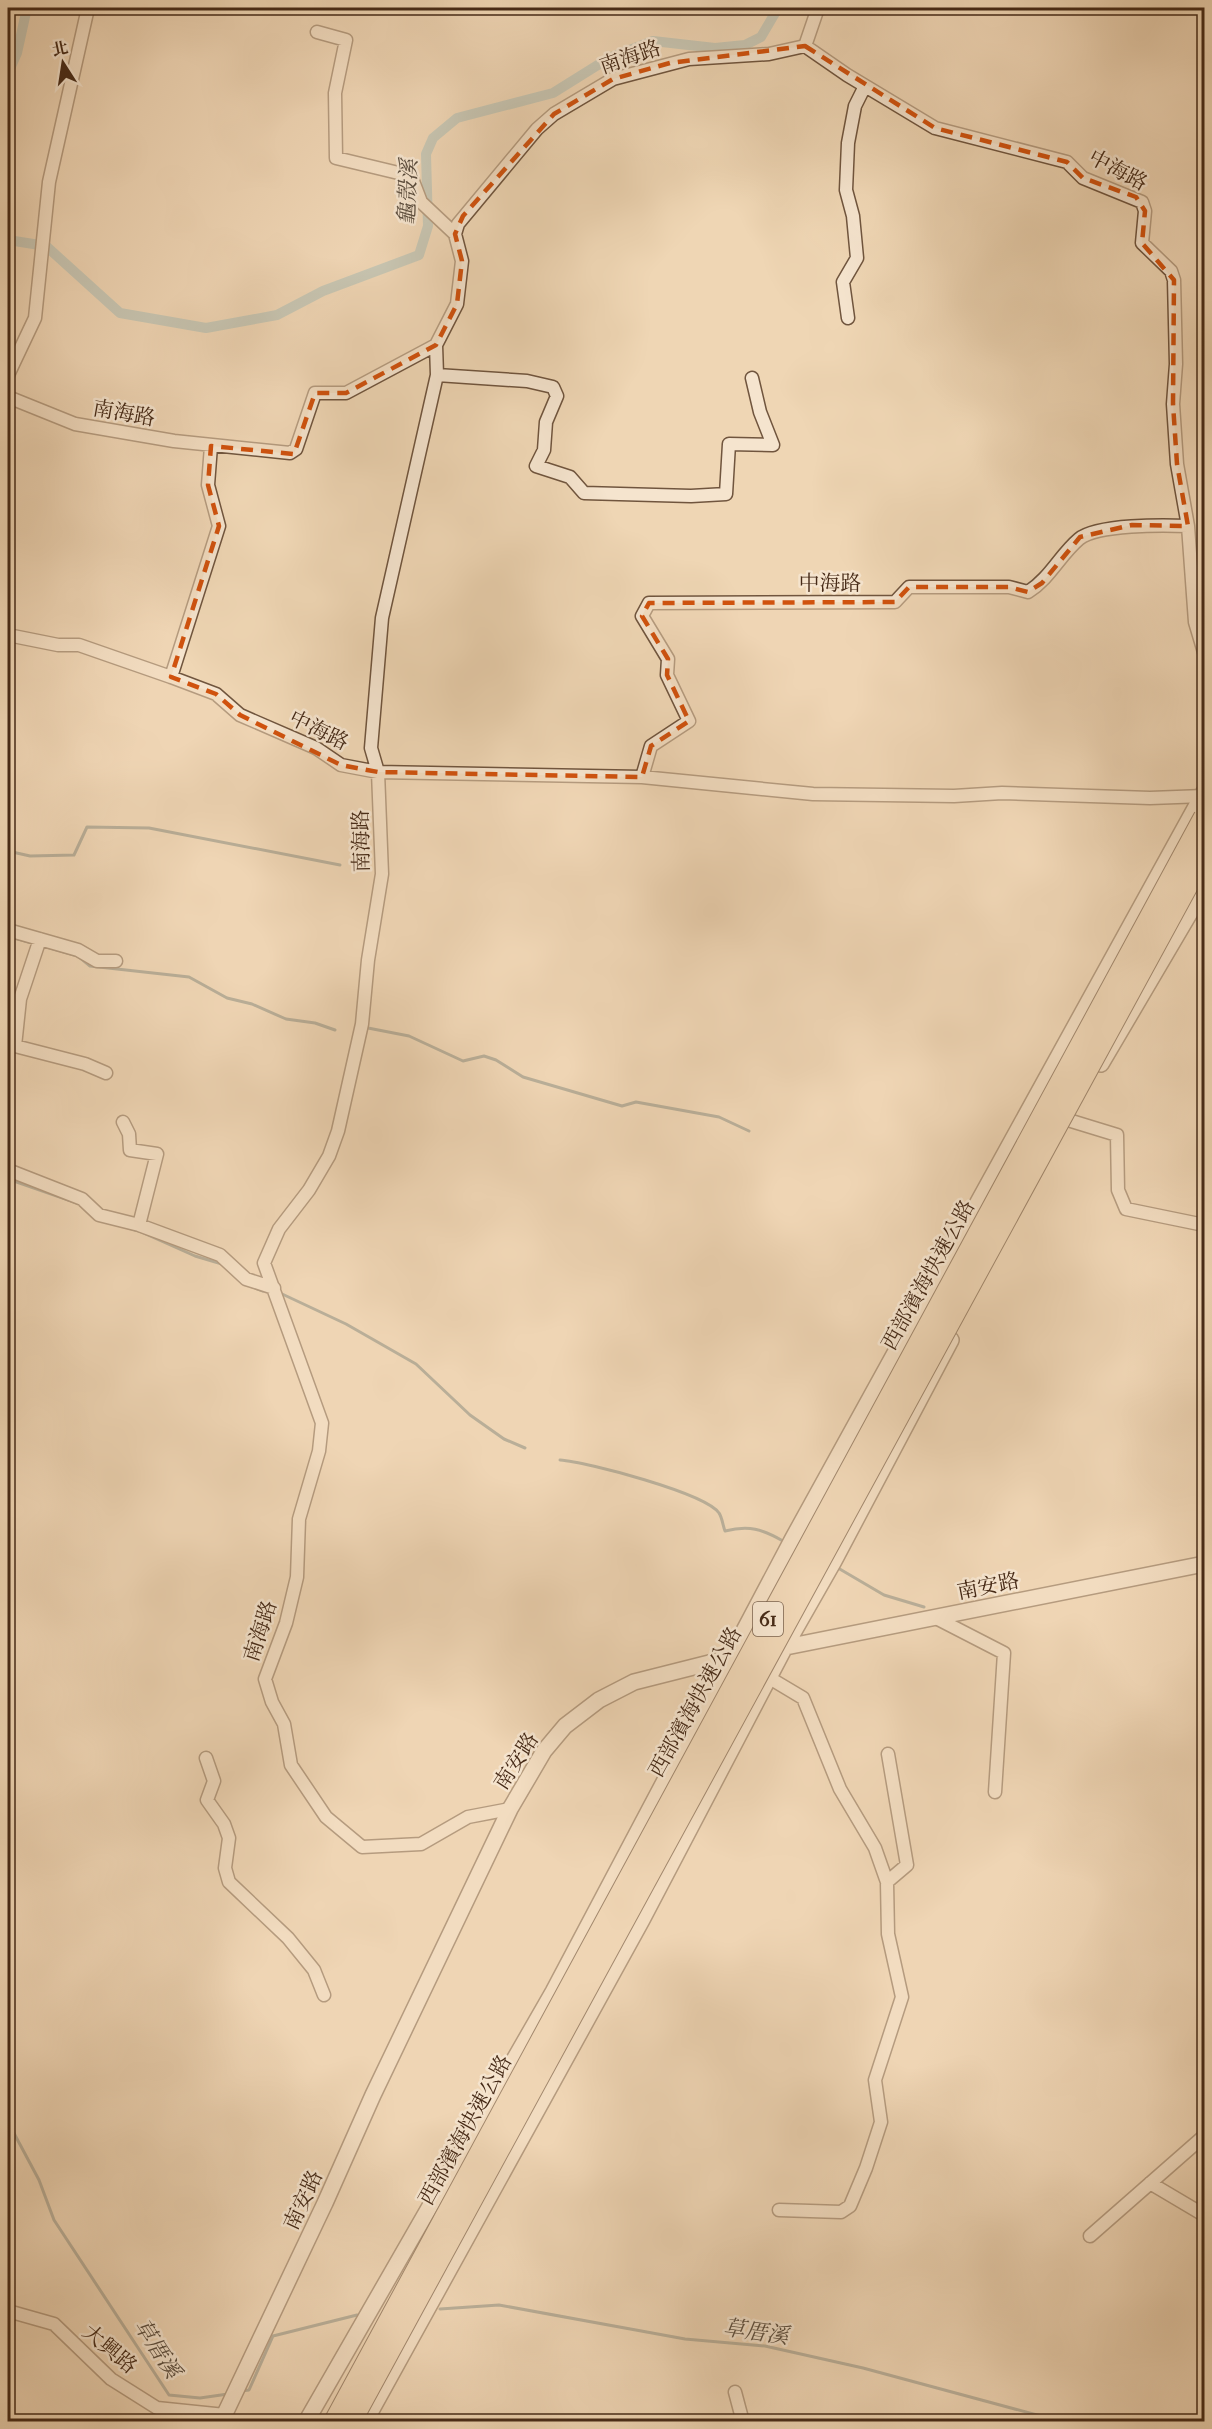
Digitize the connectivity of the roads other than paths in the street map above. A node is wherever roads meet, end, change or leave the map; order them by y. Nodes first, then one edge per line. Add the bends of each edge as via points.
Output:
1 (88, 8) edge
2 (818, 8) edge
3 (317, 32) dead end
4 (805, 46) junction
5 (865, 86) junction
6 (455, 234) junction
7 (848, 318) dead end
8 (436, 345) junction
9 (8, 375) edge
10 (437, 375) junction
11 (752, 378) dead end
12 (8, 397) edge
13 (211, 446) junction
14 (1188, 526) junction
15 (8, 635) edge
16 (1204, 652) edge
17 (171, 677) junction
18 (378, 772) junction
19 (642, 777) junction
20 (1204, 795) edge
21 (1204, 817) edge
22 (1204, 855) edge
23 (1204, 889) edge
24 (8, 930) edge
25 (40, 939) junction
26 (116, 962) dead end
27 (106, 1073) dead end
28 (1068, 1120) junction
29 (123, 1122) dead end
30 (8, 1170) edge
31 (139, 1225) junction
32 (1204, 1225) edge
33 (274, 1288) junction
34 (1204, 1564) edge
35 (936, 1618) junction
36 (785, 1647) junction
37 (731, 1658) junction
38 (769, 1677) junction
39 (888, 1754) dead end
40 (206, 1758) dead end
41 (995, 1792) dead end
42 (510, 1809) junction
43 (887, 1882) junction
44 (324, 1995) dead end
45 (1204, 2136) edge
46 (1150, 2183) junction
47 (779, 2211) dead end
48 (1204, 2215) edge
49 (1090, 2236) dead end
50 (8, 2311) edge
51 (735, 2392) dead end
52 (223, 2418) edge
53 (306, 2421) edge
54 (334, 2421) edge
55 (351, 2421) edge
56 (364, 2421) edge
57 (743, 2421) edge

1 - 9 street via 49,182 35,318
2 - 4 street
3 - 6 street via 346,40 335,93 336,158 411,176 421,202
4 - 5 street, 中海路
4 - 6 street, 南海路 via 768,54 689,59 613,79 554,114 537,129 463,216
5 - 7 street via 855,106 848,143 846,190 857,258 843,282
5 - 14 street, 中海路 via 935,128 1067,162 1083,178 1142,202 1142,243 1166,265 1174,280 1173,404 1177,464
6 - 8 street, 南海路 via 462,261 457,304
8 - 10 street, 南海路
8 - 13 street, 南海路 via 346,393 315,393 296,448 290,453
10 - 11 street via 527,381 553,387 557,396 546,422 544,450 537,466 570,477 584,493 691,496 726,494 729,444 773,444
10 - 18 street, 南海路 via 382,618 371,748
12 - 13 street, 南海路 via 75,424
13 - 17 street via 208,485 219,526
14 - 16 street, 中海路 via 1195,622
14 - 19 street, 中海路 via 1132,525 1080,537 1042,583 1028,592 1009,587 909,586 895,603 649,603 642,616 668,659 667,675 689,721 651,746
15 - 17 street, 中海路 via 79,645
17 - 18 street, 中海路 via 216,694 240,715 315,748 341,765
18 - 19 street, 中海路
18 - 33 street, 南海路 via 382,874 362,1024 329,1156 279,1229 264,1263
19 - 20 street, 中海路 via 813,794 1002,793 1150,798
20 - 37 street via 793,1538
21 - 54 highway, 西部濱海快速公路 / 61, bridge
22 - 55 highway, 西部濱海快速公路 / 61, bridge
23 - 28 street
24 - 25 street
25 - 26 street via 78,950 97,961
25 - 27 street via 20,999 15,1046
28 - 32 street via 1117,1135 1118,1190 1126,1209
28 - 36 street
29 - 31 street via 130,1150 157,1154
30 - 31 street via 82,1198 99,1215
31 - 33 street via 220,1255 246,1279
33 - 42 street, 南海路 via 322,1423 319,1451 299,1519 297,1577 286,1623 265,1679 284,1724 291,1765 326,1817 362,1847 421,1844 468,1817
34 - 35 street, 南安路
35 - 36 street, 南安路
35 - 41 street via 1004,1653
36 - 37 street, 南安路
36 - 38 street
37 - 38 street
37 - 42 street, 南安路 via 634,1682 599,1700 565,1726 544,1751
37 - 53 street via 553,1992
38 - 43 street via 803,1698 827,1761 875,1848
38 - 56 street via 642,1920
39 - 43 street via 907,1865
40 - 44 street via 214,1781 207,1800 224,1824 229,1839 225,1868 229,1882 288,1938 314,1970
42 - 52 street, 南安路
43 - 47 street via 888,1934 902,1997 875,2080 881,2122 866,2168 850,2206 841,2212
45 - 46 street
46 - 48 street
46 - 49 street
50 - 52 street, 大興路 via 54,2324 111,2379 157,2408
51 - 57 street

